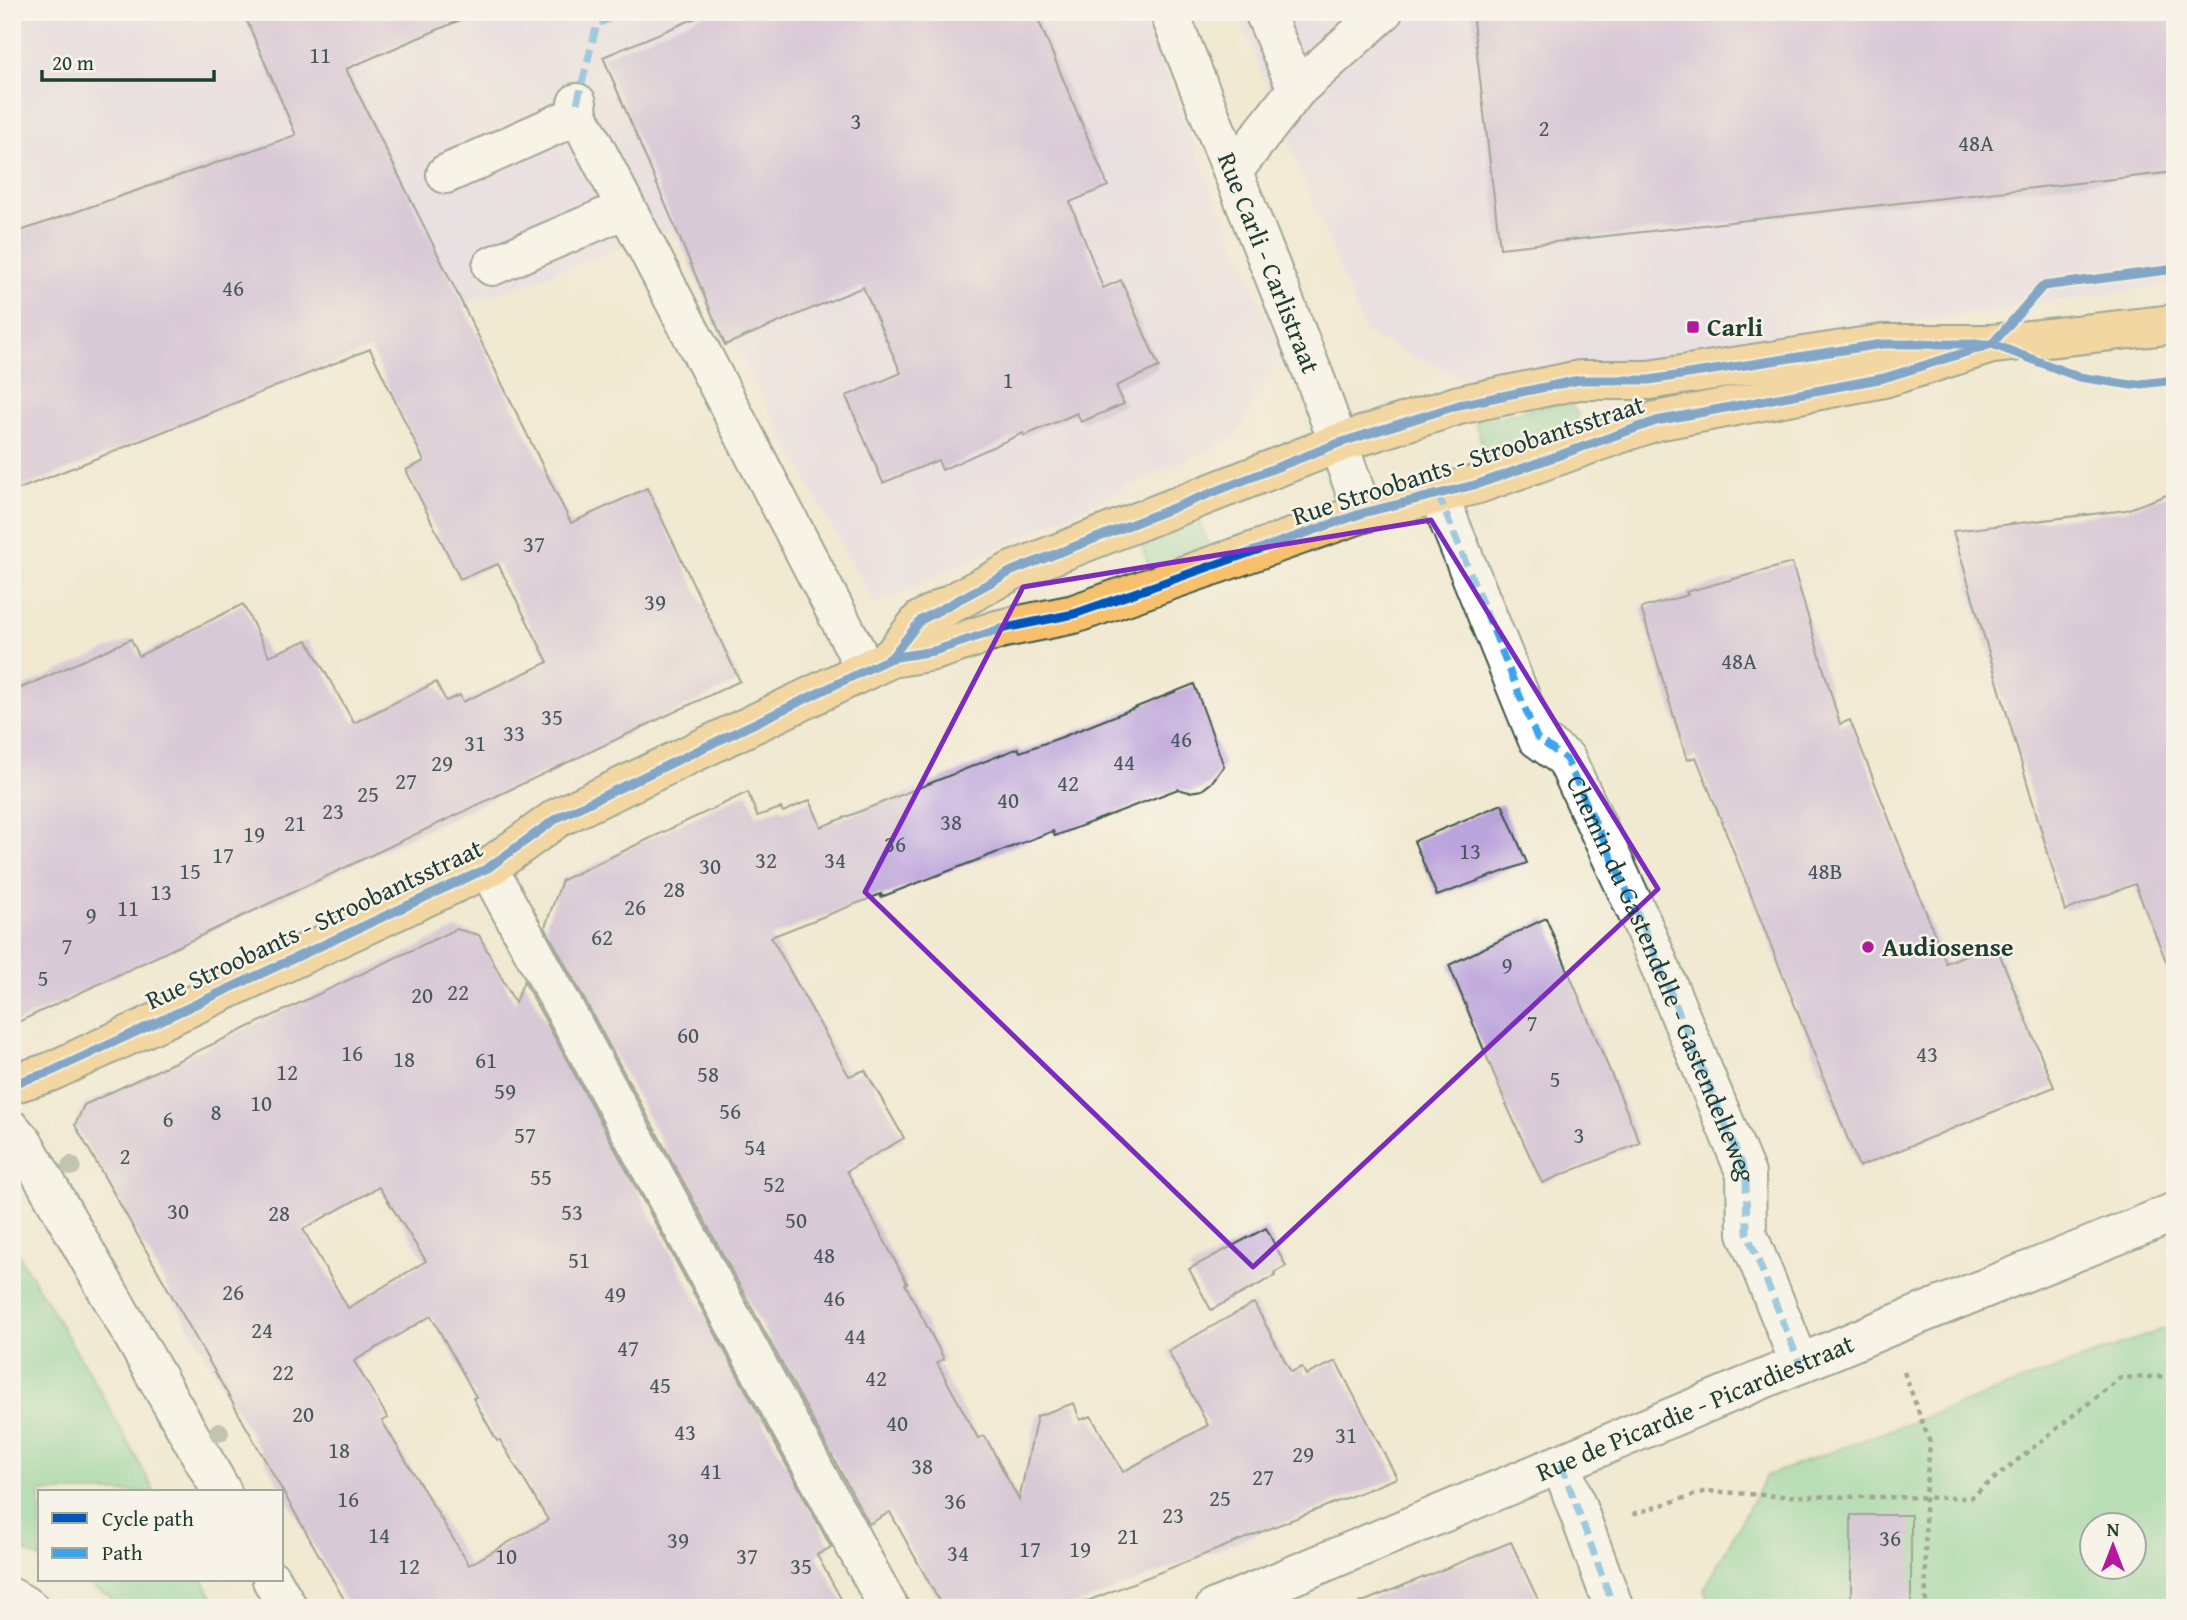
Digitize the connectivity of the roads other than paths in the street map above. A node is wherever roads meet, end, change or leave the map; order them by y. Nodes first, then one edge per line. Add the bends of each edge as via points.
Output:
1 (1169, 12) edge
2 (1264, 12) edge
3 (1383, 12) edge
4 (1297, 89) junction
5 (1233, 171) junction
6 (446, 174) dead end
7 (625, 209) junction
8 (492, 266) dead end
9 (2175, 324) edge
10 (1992, 344) junction
11 (1339, 443) junction
12 (1438, 494) junction
13 (1363, 513) junction
14 (878, 664) junction
15 (488, 868) junction
16 (12, 1084) edge
17 (12, 1129) edge
18 (2175, 1212) edge
19 (1800, 1364) junction
20 (1561, 1464) junction
21 (221, 1490) edge
22 (273, 1582) edge
23 (12, 1598) edge
24 (29, 1608) edge
25 (288, 1608) edge
26 (889, 1608) edge
27 (1215, 1608) edge
28 (1614, 1608) edge

1 - 5 street, Rue Carli - Carlistraat
2 - 4 street
3 - 4 street
4 - 5 street
5 - 11 street, Rue Carli - Carlistraat
6 - 7 street via 578,109
7 - 8 street
7 - 14 street
9 - 10 main road, Rue Stroobants - Stroobantsstraat
10 - 11 main road, Rue Stroobants - Stroobantsstraat via 1882,344 1648,380 1579,380 1459,405
10 - 12 main road, Rue Stroobants - Stroobantsstraat via 1885,378 1656,421
11 - 13 street, Rue Carli - Carlistraat
11 - 14 main road, Rue Stroobants - Stroobantsstraat via 1012,571 921,620
12 - 13 main road, Rue Stroobants - Stroobantsstraat
12 - 19 street, Chemin du Gastendelle - Gastendelleweg via 1537,738 1566,759 1641,921 1746,1174 1747,1233
13 - 14 main road, Rue Stroobants - Stroobantsstraat via 1074,614 1000,629
14 - 15 main road, Rue Stroobants - Stroobantsstraat via 557,818
15 - 16 main road, Rue Stroobants - Stroobantsstraat via 50,1072
15 - 26 street
17 - 21 street
18 - 19 street, Rue de Picardie - Picardiestraat
19 - 20 street, Rue de Picardie - Picardiestraat
20 - 27 street, Rue de Picardie - Picardiestraat
20 - 28 street
22 - 25 street
23 - 24 street

